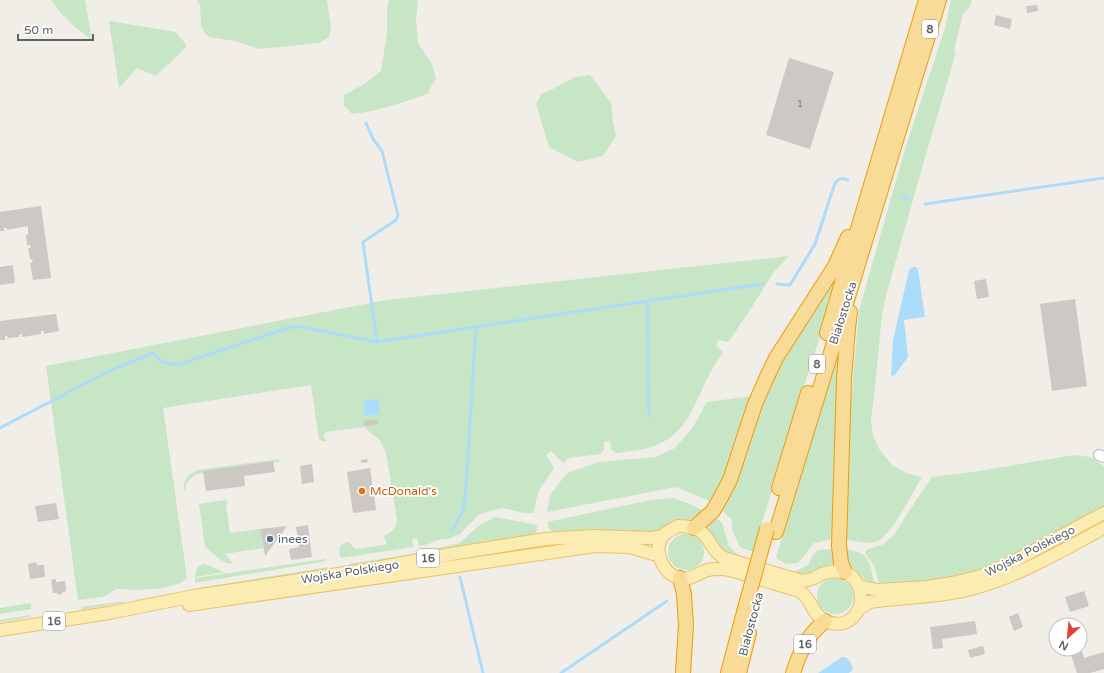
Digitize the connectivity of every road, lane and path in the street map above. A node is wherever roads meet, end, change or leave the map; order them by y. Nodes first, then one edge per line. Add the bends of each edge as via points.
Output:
1 (926, 0) edge
2 (939, 0) edge
3 (867, 199) junction
4 (856, 272) junction
5 (1104, 513) edge
6 (694, 528) junction
7 (1104, 528) edge
8 (772, 531) junction
9 (663, 536) junction
10 (660, 556) junction
11 (844, 572) junction
12 (680, 578) junction
13 (337, 579) junction
14 (794, 584) junction
15 (859, 586) junction
16 (860, 608) junction
17 (749, 614) junction
18 (826, 621) junction
19 (0, 630) edge
20 (683, 673) edge
21 (728, 673) edge
22 (739, 673) edge
23 (793, 673) edge

1 - 3 highway, Białostocka / 8
2 - 4 highway, Białostocka / 8
3 - 6 highway via 835,266 784,345 770,372 755,404 730,480 713,511
3 - 8 highway, Białostocka / 8 via 795,433
4 - 8 highway, Białostocka / 8 via 805,436
4 - 11 highway via 848,328 844,386 839,546
5 - 15 main road, Wojska Polskiego via 981,576 927,587 877,590
6 - 9 main road, 16 via 678,526
6 - 14 main road, 16 via 705,535 712,548 724,558
7 - 16 main road, Wojska Polskiego via 1020,572 981,586 955,593 870,602
8 - 17 highway, Białostocka / 8, bridge
9 - 10 main road via 659,549
9 - 13 main road, Wojska Polskiego / 16 via 545,539 370,569
10 - 12 main road via 666,570
10 - 13 main road, Wojska Polskiego / 16 via 629,547 595,546
11 - 14 main road, 16 via 829,571
11 - 15 main road
12 - 14 main road, 16 via 694,577 708,570 723,569
12 - 20 highway via 686,625
13 - 19 main road, Wojska Polskiego / 16 via 194,596 109,613
14 - 18 main road, 16 via 819,616
15 - 16 main road via 862,601
16 - 18 main road, 16 via 847,621
17 - 21 highway, Białostocka / 8
17 - 22 highway, Białostocka / 8
18 - 23 highway, 16 via 808,639

